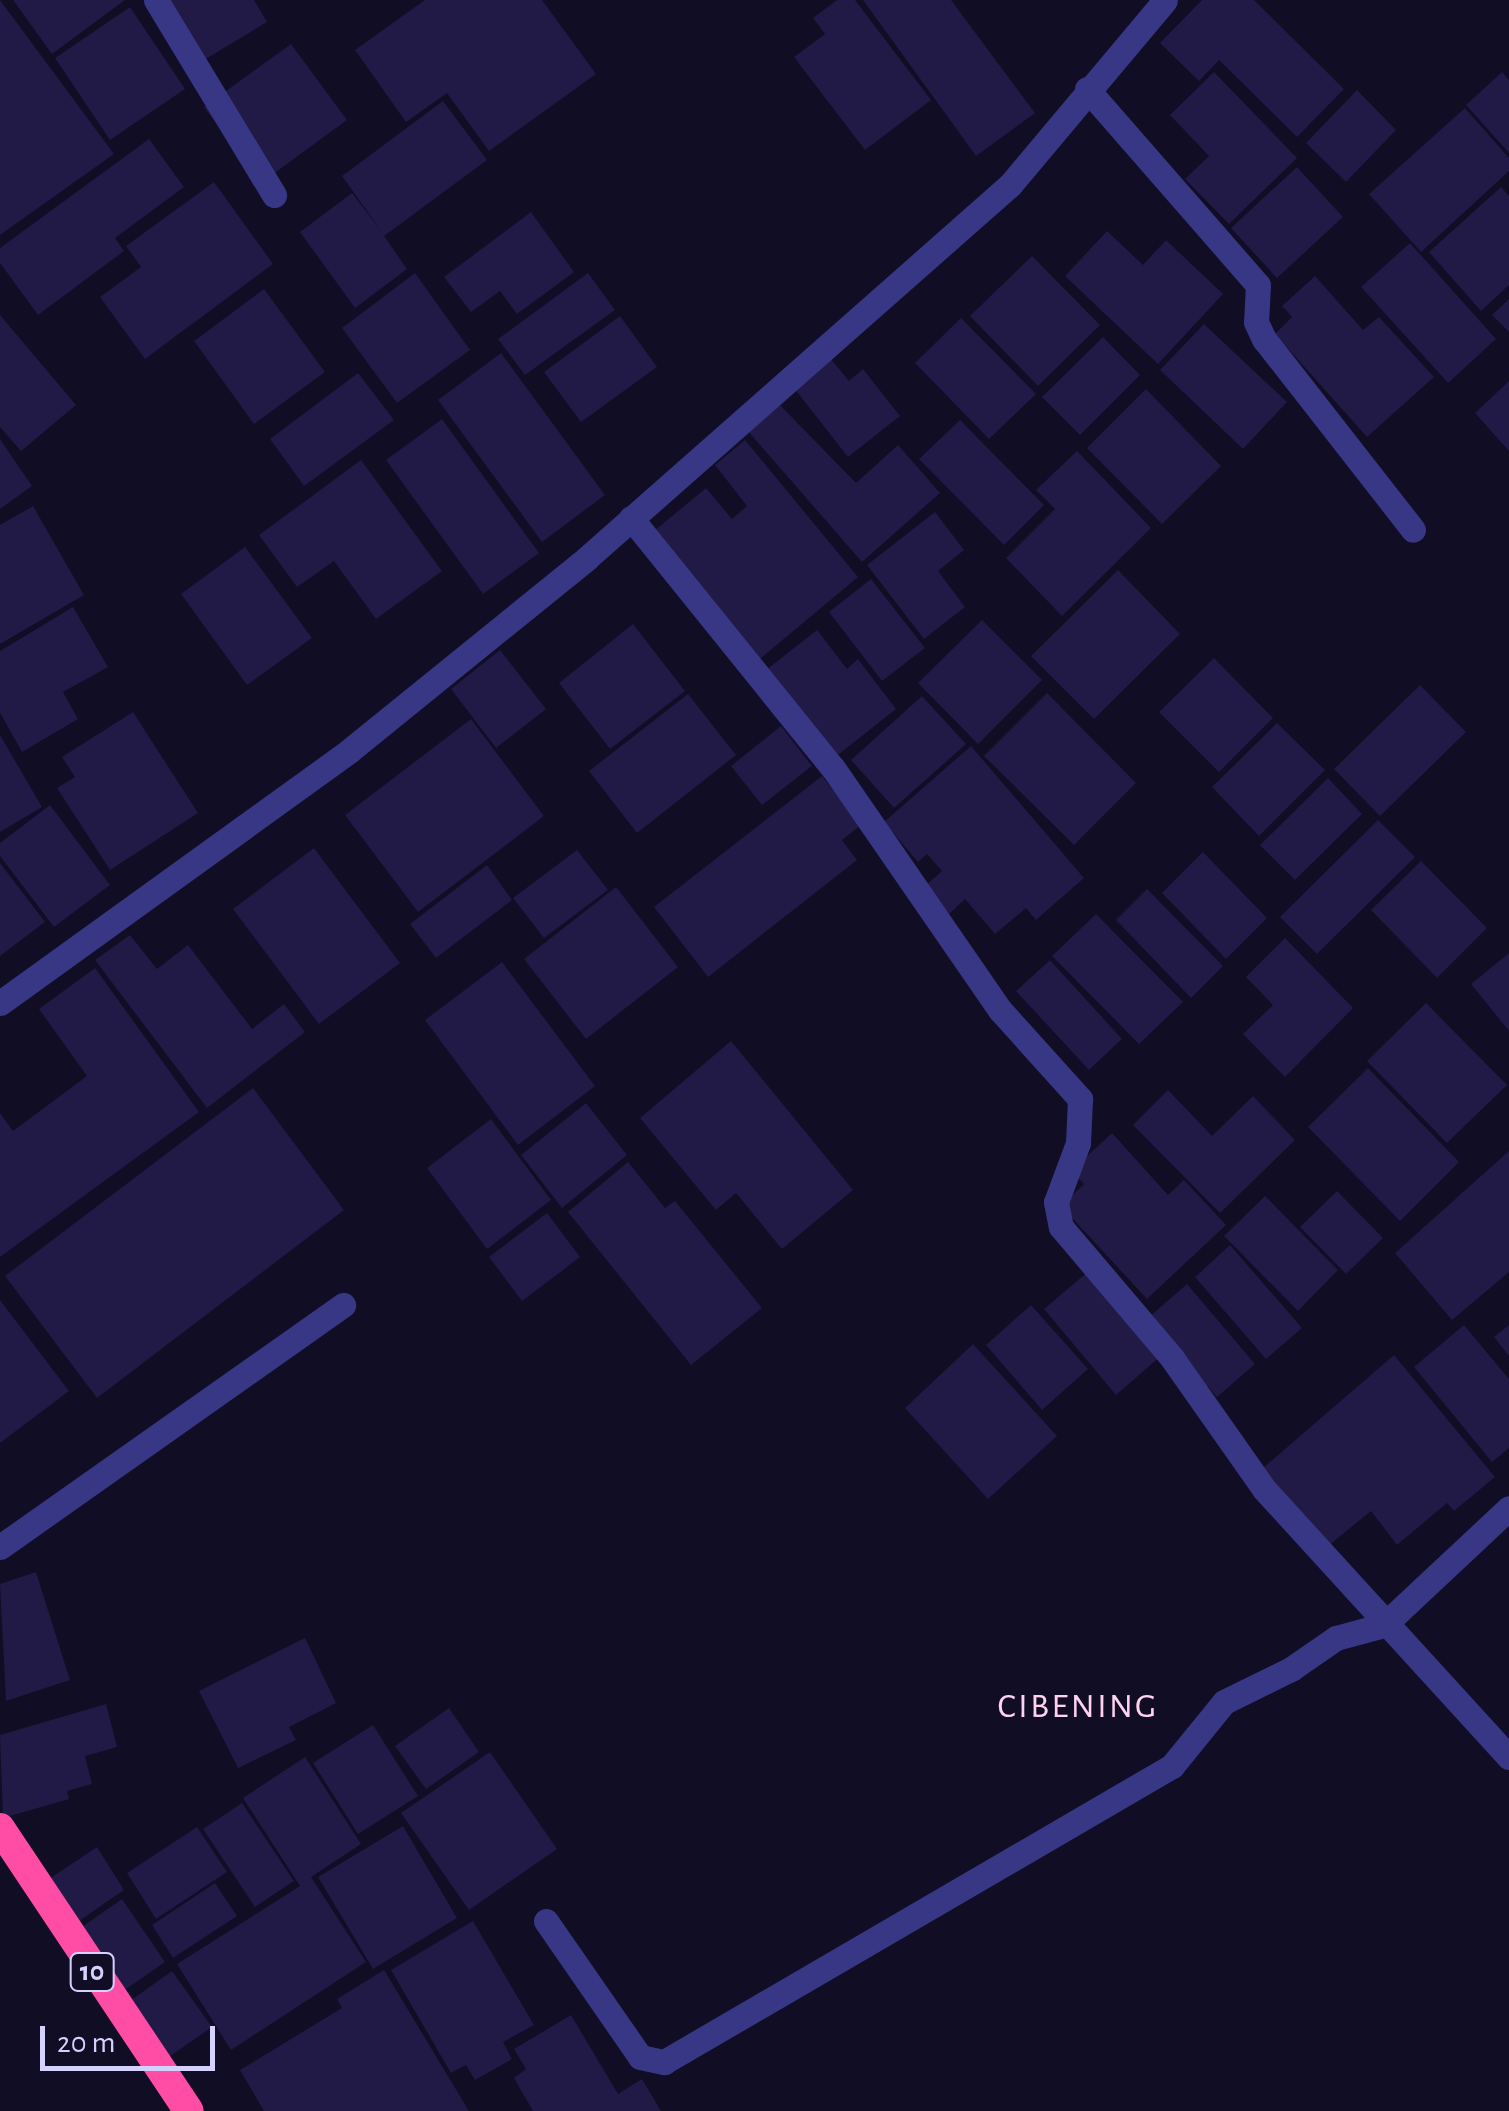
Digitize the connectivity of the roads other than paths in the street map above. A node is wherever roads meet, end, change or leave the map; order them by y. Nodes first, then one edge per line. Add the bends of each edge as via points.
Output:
1 (156, 0) edge
2 (1164, 0) edge
3 (1087, 90) junction
4 (274, 196) dead end
5 (631, 518) junction
6 (1412, 530) dead end
7 (0, 1002) edge
8 (344, 1305) dead end
9 (1509, 1508) edge
10 (0, 1547) edge
11 (1384, 1624) junction
12 (1509, 1756) edge
13 (0, 1828) edge
14 (546, 1921) dead end
15 (189, 2111) edge

1 - 4 street
2 - 3 street
3 - 5 street via 1010,185
3 - 6 street via 1258,285 1256,322 1264,339
5 - 7 street via 349,751
5 - 11 street via 833,768 1000,1010 1064,1074 1082,1112 1078,1142 1059,1186 1061,1227 1172,1358 1264,1489
8 - 10 street
9 - 11 street
11 - 12 street
11 - 14 street via 1336,1638 1224,1702 1172,1766 664,2062 640,2057
13 - 15 highway, 10

